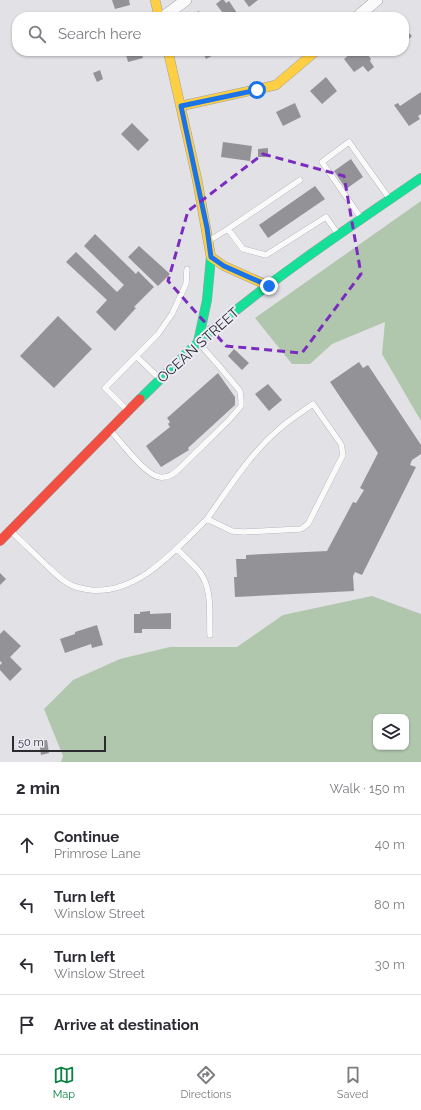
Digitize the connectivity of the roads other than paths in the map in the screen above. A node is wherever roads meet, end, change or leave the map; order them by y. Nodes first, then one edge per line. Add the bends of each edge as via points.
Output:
1 (155, 0) edge
2 (186, 0) edge
3 (377, 0) edge
4 (159, 12) edge
5 (170, 12) edge
6 (363, 12) edge
7 (169, 56) edge
8 (310, 56) edge
9 (181, 106) junction
10 (421, 178) edge
11 (300, 180) dead end
12 (390, 200) junction
13 (362, 220) junction
14 (228, 229) junction
15 (339, 236) junction
16 (209, 240) junction
17 (211, 257) junction
18 (187, 268) dead end
19 (269, 286) junction
20 (198, 342) junction
21 (137, 357) junction
22 (160, 379) junction
23 (128, 412) junction
24 (110, 430) junction
25 (207, 519) junction
26 (10, 531) junction
27 (0, 541) edge
28 (177, 549) junction
29 (210, 635) dead end

1 - 4 main road
2 - 5 street
3 - 6 street
7 - 9 main road
8 - 9 main road via 276,84
9 - 16 main road
10 - 12 main road, OCEAN STREET
11 - 14 lane
12 - 13 main road, OCEAN STREET
12 - 13 lane via 349,142 322,162
13 - 15 main road, OCEAN STREET
14 - 15 lane via 242,249 266,255 326,217
14 - 16 lane
15 - 19 main road, OCEAN STREET
16 - 17 main road
17 - 19 main road via 224,266
17 - 20 main road via 206,311
18 - 21 lane via 186,284 172,314
19 - 20 main road, OCEAN STREET
20 - 22 main road, OCEAN STREET
20 - 24 lane via 240,391 240,406 224,426 171,476 159,477 146,470
21 - 22 lane
21 - 23 lane via 105,388
22 - 23 main road, OCEAN STREET
23 - 24 main road, OCEAN STREET
24 - 26 main road, OCEAN STREET
25 - 25 lane via 232,531 242,532 301,529 308,524 342,455 341,444 314,404 279,429 262,446 242,468
25 - 28 lane
26 - 27 main road, OCEAN STREET
26 - 28 lane via 60,578 83,589 112,588 136,580
28 - 29 lane via 200,572 206,583 209,594

